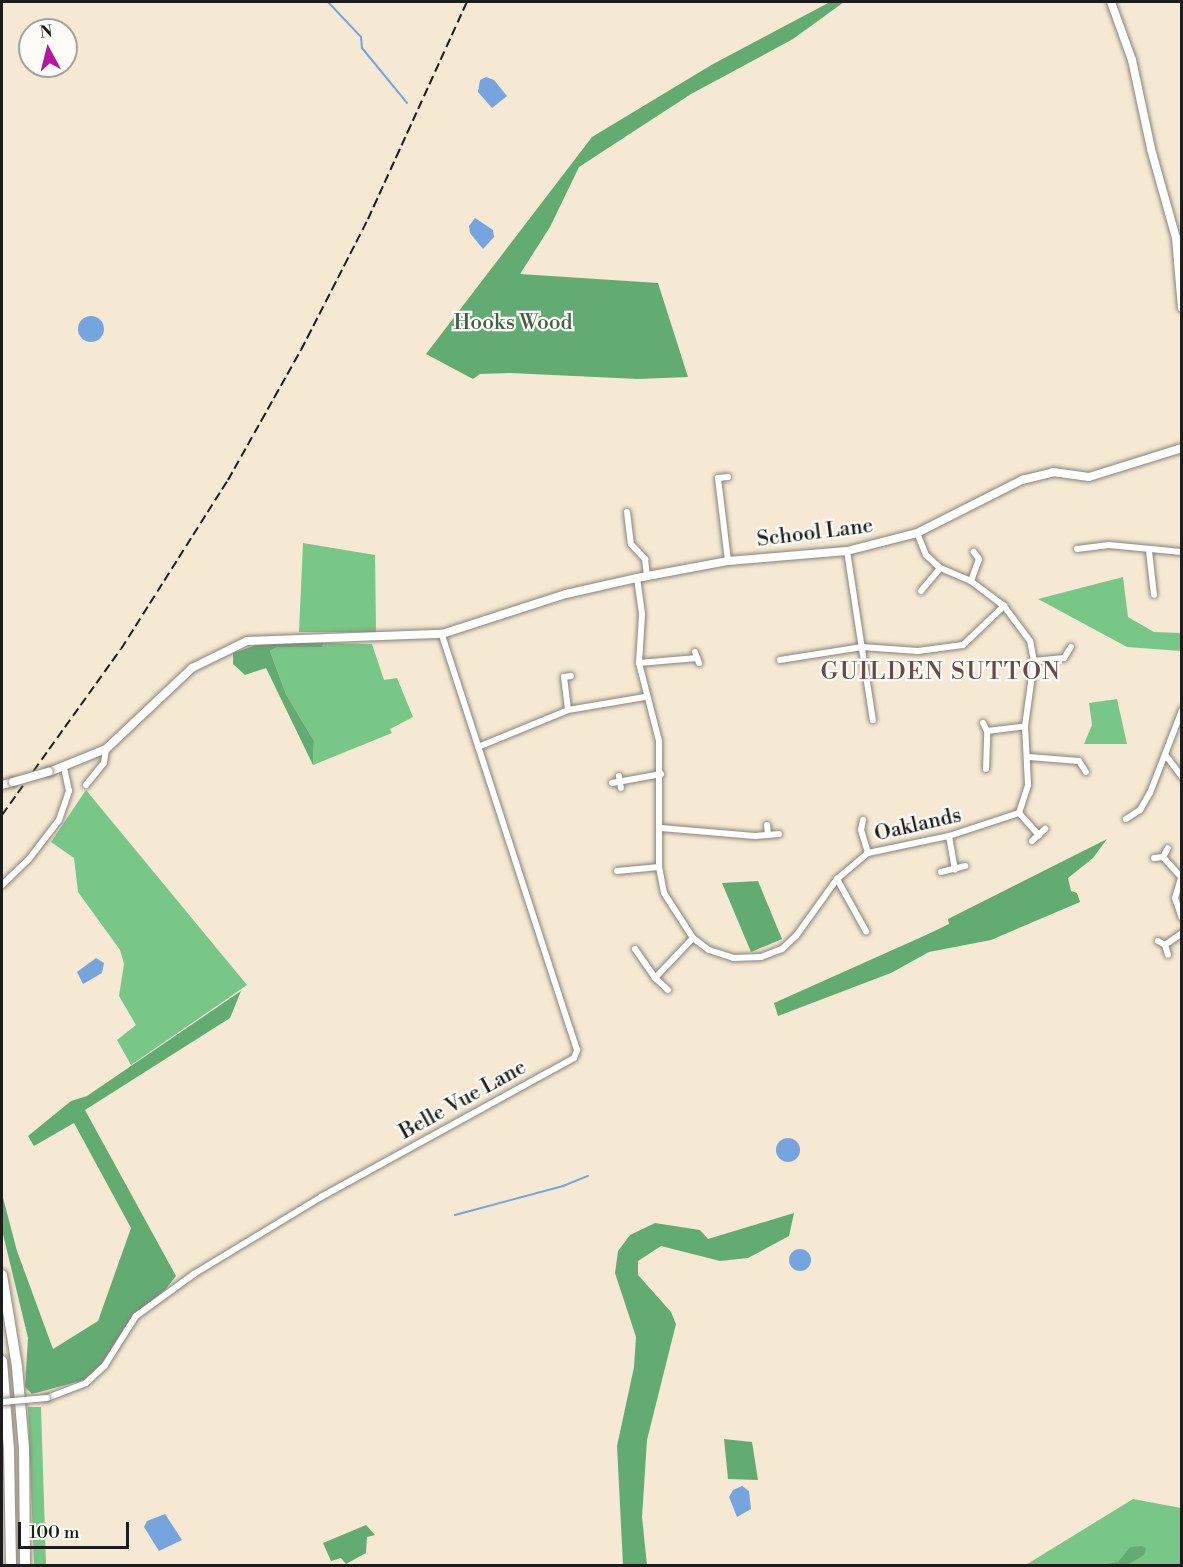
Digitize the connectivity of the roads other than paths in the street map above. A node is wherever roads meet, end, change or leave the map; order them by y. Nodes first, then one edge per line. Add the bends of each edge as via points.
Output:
1 (1111, 2) edge
2 (1182, 309) edge
3 (1182, 448) edge
4 (728, 477) dead end
5 (627, 512) dead end
6 (917, 533) junction
7 (1077, 549) dead end
8 (847, 551) junction
9 (1149, 551) junction
10 (974, 552) dead end
11 (1182, 552) edge
12 (987, 557) dead end
13 (979, 559) junction
14 (728, 561) junction
15 (940, 568) junction
16 (647, 576) junction
17 (637, 578) junction
18 (971, 581) junction
19 (922, 586) dead end
20 (1154, 595) dead end
21 (1004, 606) junction
22 (442, 634) junction
23 (862, 647) junction
24 (1071, 648) dead end
25 (697, 657) dead end
26 (1064, 658) junction
27 (780, 660) dead end
28 (1034, 661) junction
29 (639, 663) junction
30 (1068, 665) dead end
31 (571, 676) dead end
32 (645, 697) junction
33 (568, 710) junction
34 (1182, 710) edge
35 (873, 720) dead end
36 (983, 723) dead end
37 (1025, 726) junction
38 (987, 731) junction
39 (478, 747) junction
40 (106, 749) junction
41 (1167, 756) junction
42 (1029, 757) junction
43 (64, 768) junction
44 (986, 769) dead end
45 (1086, 772) dead end
46 (661, 774) junction
47 (1182, 777) edge
48 (612, 783) dead end
49 (86, 784) dead end
50 (2, 785) edge
51 (1019, 813) junction
52 (1126, 819) dead end
53 (863, 820) dead end
54 (767, 825) dead end
55 (661, 828) junction
56 (1045, 829) dead end
57 (779, 834) dead end
58 (768, 835) junction
59 (1039, 835) junction
60 (950, 836) junction
61 (1032, 842) dead end
62 (1168, 848) dead end
63 (868, 853) junction
64 (1163, 857) junction
65 (1154, 858) dead end
66 (625, 863) dead end
67 (965, 866) dead end
68 (659, 867) junction
69 (955, 869) junction
70 (626, 871) junction
71 (617, 872) dead end
72 (941, 872) dead end
73 (1181, 876) edge
74 (837, 879) junction
75 (2, 885) edge
76 (1182, 918) edge
77 (866, 931) dead end
78 (1182, 933) edge
79 (693, 938) junction
80 (1158, 941) dead end
81 (1165, 945) junction
82 (635, 949) dead end
83 (1168, 955) dead end
84 (655, 978) junction
85 (668, 990) dead end
86 (2, 1275) edge
87 (2, 1360) edge
88 (2, 1402) edge
89 (11, 1566) edge
90 (25, 1566) edge

1 - 2 street via 1132,60 1176,238
3 - 6 street, School Lane via 1089,477 1053,472 1022,480
4 - 14 street via 718,478
5 - 16 street via 633,530 631,544 645,559
6 - 8 street, School Lane
6 - 15 street via 926,555
7 - 9 street via 1109,545
8 - 14 street, School Lane
8 - 23 street
9 - 11 street
9 - 20 street
10 - 13 street
12 - 13 street
13 - 18 street
14 - 16 street, School Lane
15 - 18 street
15 - 19 street
16 - 17 street, School Lane
17 - 22 street, School Lane via 566,594
17 - 29 street, Oaklands via 642,615
18 - 21 street
21 - 23 street via 963,645 918,651
21 - 28 street via 1030,641
22 - 39 street, Belle Vue Lane
22 - 40 street, School Lane via 247,641 208,657 175,682
23 - 27 street
23 - 35 street
24 - 26 street
25 - 29 street
26 - 28 street
26 - 30 street
28 - 37 street
29 - 32 street, Oaklands
31 - 33 street via 564,677
32 - 33 street
32 - 46 street, Oaklands via 659,741
33 - 39 street
34 - 41 street
36 - 38 street
37 - 38 street
37 - 42 street
38 - 44 street
39 - 88 street, Belle Vue Lane, bridge via 577,1050 574,1058 321,1197 194,1274 136,1316 105,1365 86,1383 47,1398
40 - 43 street
40 - 49 street via 104,764
41 - 47 street
41 - 52 street via 1140,810
42 - 45 street via 1079,761
42 - 51 street via 1028,785
43 - 50 street, bridge
43 - 75 street via 68,803 43,842
46 - 48 street
46 - 55 street, Oaklands
51 - 59 street
51 - 60 street, Oaklands
53 - 63 street via 859,830
54 - 58 street
55 - 58 street
55 - 68 street, Oaklands
56 - 59 street
57 - 58 street
59 - 61 street
60 - 63 street, Oaklands
60 - 69 street
62 - 64 street
63 - 74 street, Oaklands
64 - 65 street
64 - 73 street
66 - 70 street
67 - 69 street
68 - 70 street
68 - 79 street, Oaklands via 664,893
69 - 72 street
70 - 71 street
73 - 76 street via 1175,898
74 - 77 street
74 - 79 street, Oaklands via 782,949 761,957 733,958 709,950
78 - 81 street
79 - 84 street
80 - 81 street
81 - 83 street
82 - 84 street
84 - 85 street
86 - 90 highway via 19,1390
87 - 89 highway via 9,1449

